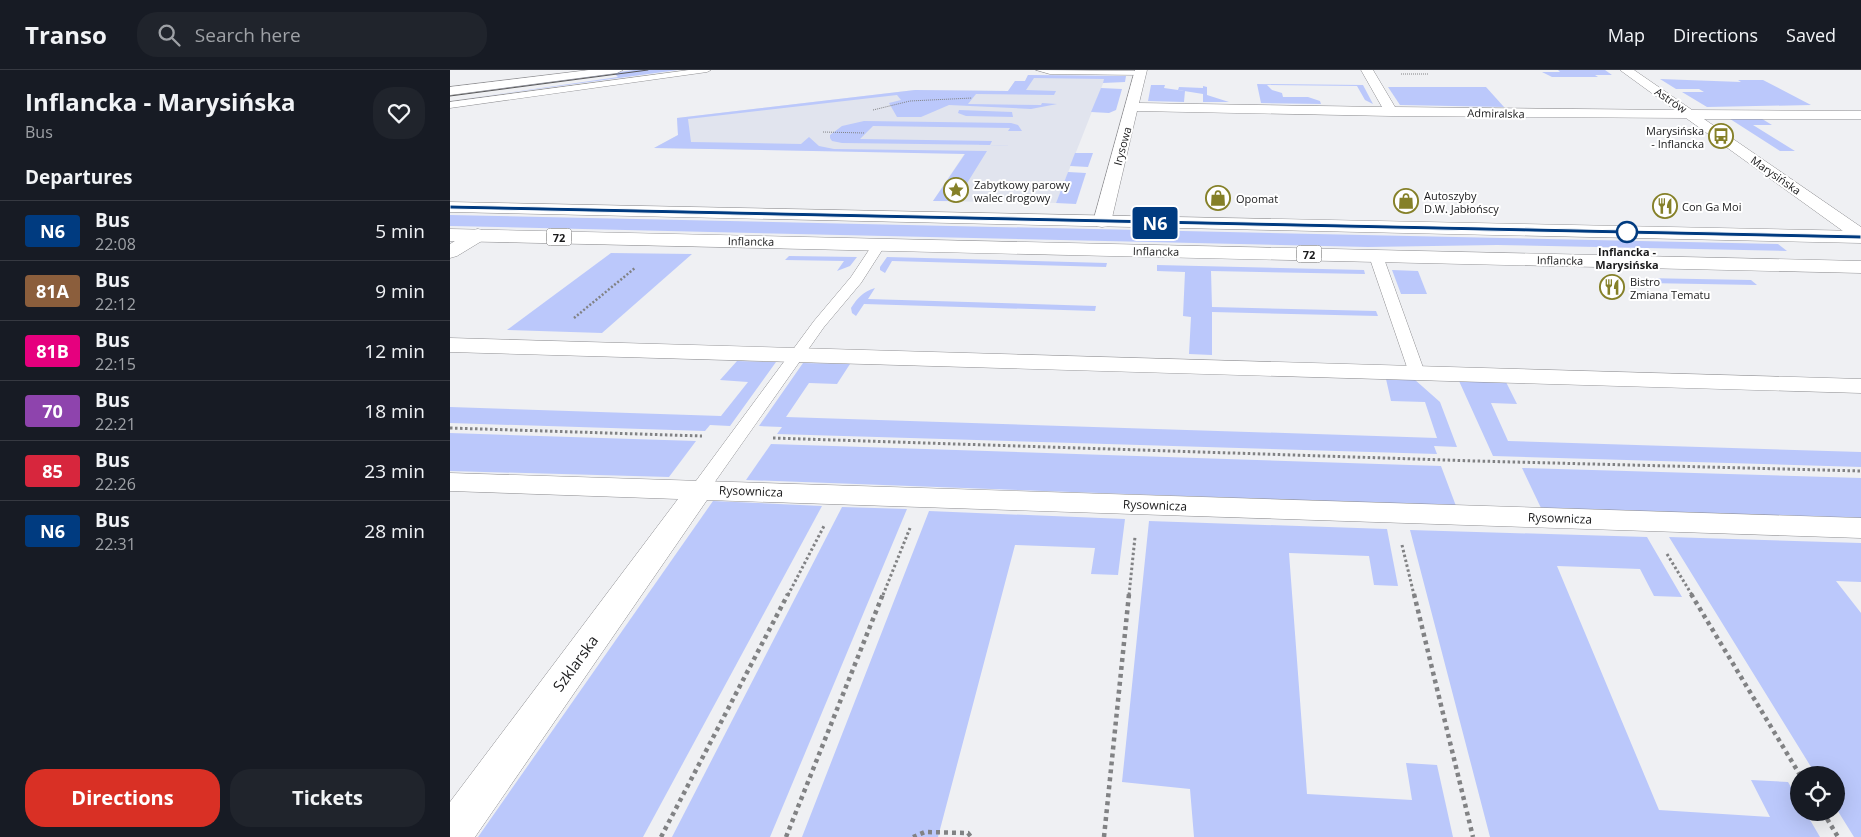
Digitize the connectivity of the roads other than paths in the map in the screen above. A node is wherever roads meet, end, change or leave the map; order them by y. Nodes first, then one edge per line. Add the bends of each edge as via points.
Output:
1 (617, 70) edge
2 (707, 70) edge
3 (1040, 70) edge
4 (1367, 70) edge
5 (1626, 70) edge
6 (1141, 71) edge
7 (450, 91) edge
8 (450, 105) edge
9 (1132, 107) junction
10 (1391, 112) junction
11 (1690, 114) junction
12 (1861, 115) edge
13 (450, 207) edge
14 (1102, 222) junction
15 (450, 235) edge
16 (478, 235) junction
17 (1861, 236) edge
18 (880, 244) junction
19 (450, 252) edge
20 (1376, 256) junction
21 (1861, 267) edge
22 (450, 344) edge
23 (796, 355) junction
24 (1417, 373) junction
25 (1861, 386) edge
26 (450, 482) edge
27 (700, 489) junction
28 (1861, 528) edge
29 (450, 837) edge

1 - 7 street
2 - 8 lane
3 - 6 lane
4 - 10 street
5 - 11 street, Astrów
6 - 9 street, Irysowa
9 - 10 street, Admiralska
9 - 14 street, Irysowa
10 - 11 street, Admiralska
11 - 12 street, Admiralska
11 - 17 street, Marysińska
13 - 14 street, 72
14 - 17 street, 72
15 - 16 street, Inflancka / 72
16 - 18 street, Inflancka / 72
16 - 19 street
18 - 20 street, Inflancka / 72
18 - 23 lane via 856,280
20 - 21 street, Inflancka / 72
20 - 24 lane
22 - 23 street
23 - 24 street
23 - 27 lane
24 - 25 street
26 - 27 street, Rysownicza
27 - 28 street, Rysownicza
27 - 29 street, Szklarska

